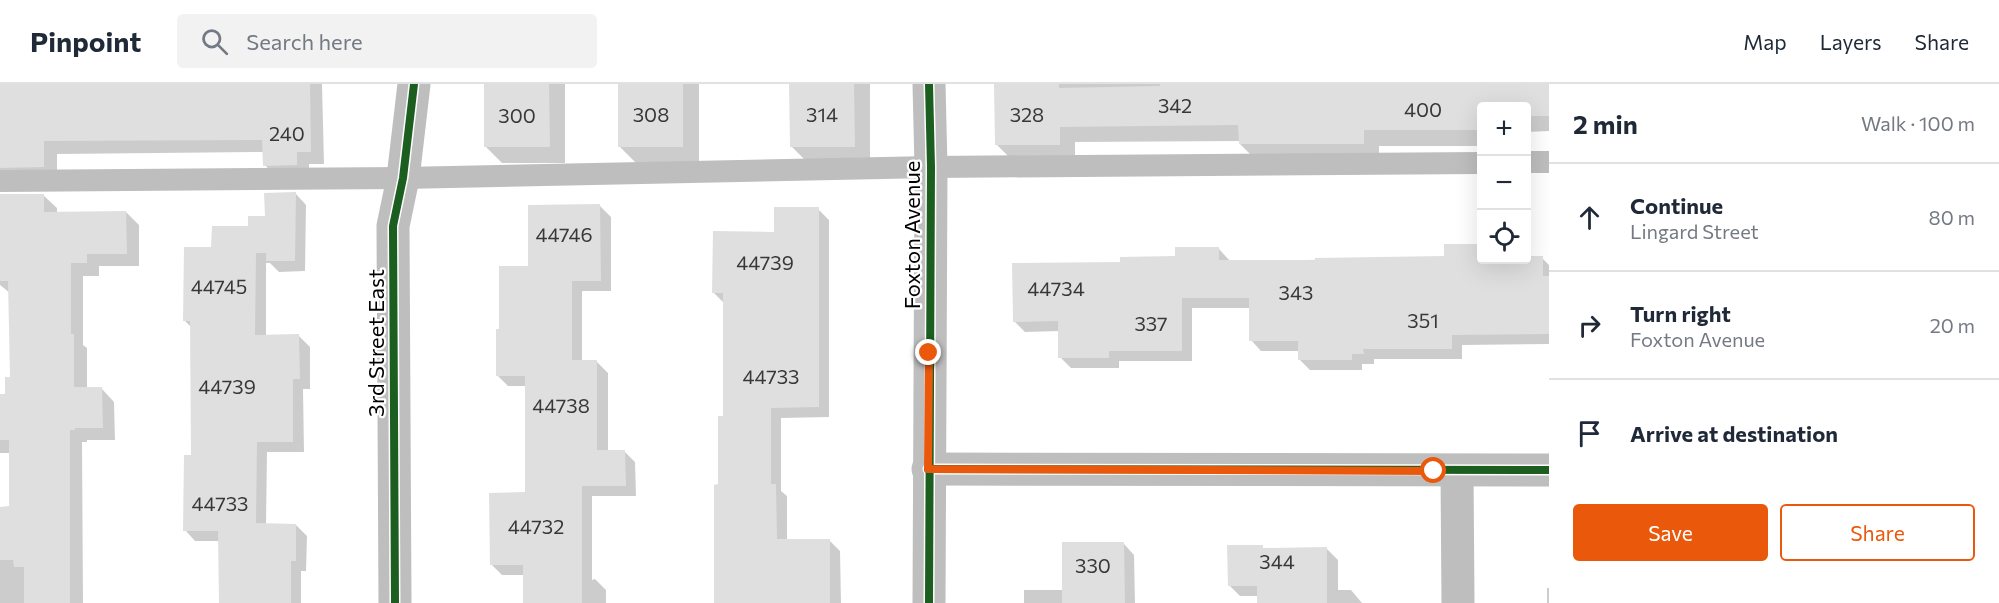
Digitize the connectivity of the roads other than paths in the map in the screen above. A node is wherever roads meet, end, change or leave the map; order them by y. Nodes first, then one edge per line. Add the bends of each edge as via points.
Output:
1 (414, 84) edge
2 (929, 84) edge
3 (1531, 162) edge
4 (1549, 162) edge
5 (1477, 163) edge
6 (931, 167) junction
7 (403, 178) junction
8 (0, 181) edge
9 (928, 469) junction
10 (1549, 470) edge
11 (1457, 471) junction
12 (395, 603) edge
13 (928, 603) edge
14 (1458, 603) edge

1 - 7 street, 3rd Street East
2 - 6 street, Foxton Avenue
3 - 4 lane
5 - 6 lane
6 - 7 lane
6 - 9 street, Foxton Avenue
7 - 8 lane
7 - 12 street, 3rd Street East via 393,226
9 - 11 street
9 - 13 street, Foxton Avenue
10 - 11 street
11 - 14 street

